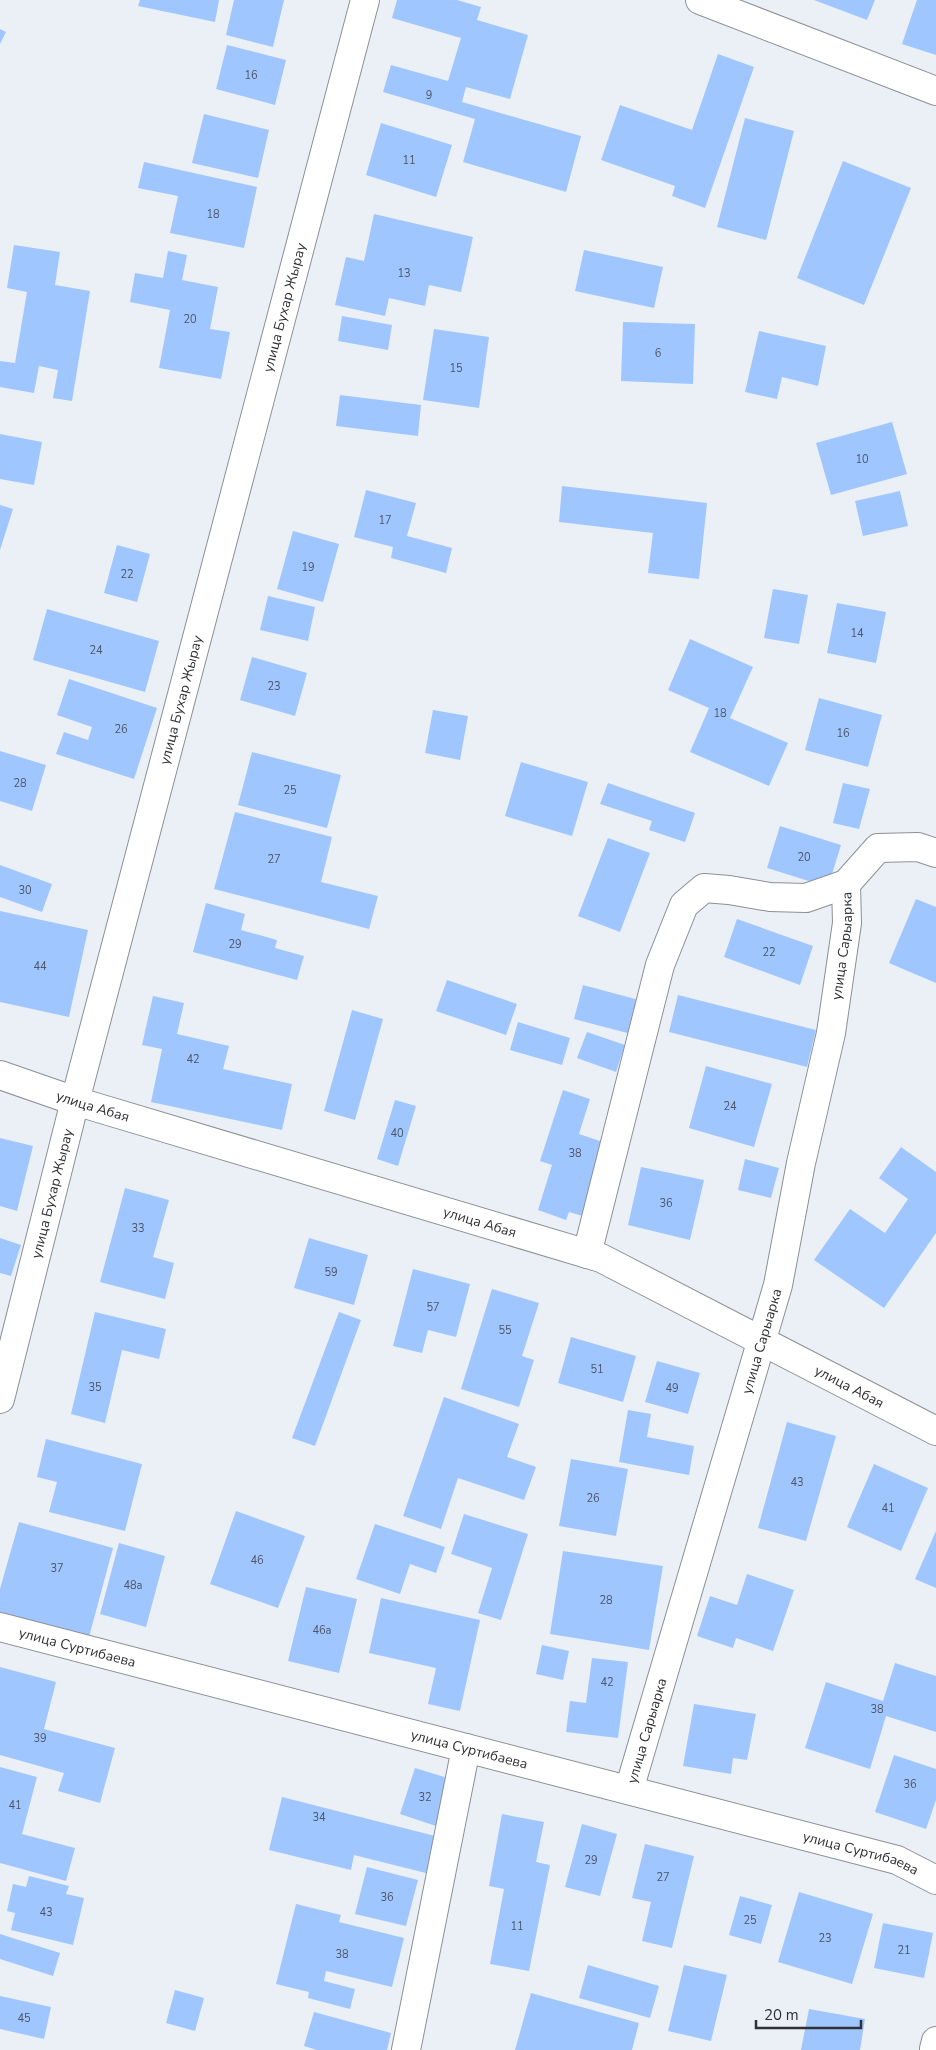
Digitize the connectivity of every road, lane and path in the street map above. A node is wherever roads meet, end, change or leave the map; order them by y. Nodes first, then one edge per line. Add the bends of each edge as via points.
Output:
1 (365, 0) edge
2 (700, 0) edge
3 (936, 91) edge
4 (936, 853) edge
5 (846, 884) junction
6 (0, 1075) edge
7 (75, 1100) junction
8 (587, 1254) junction
9 (762, 1341) junction
10 (0, 1399) edge
11 (936, 1431) edge
12 (0, 1627) edge
13 (466, 1748) junction
14 (629, 1790) junction
15 (936, 1880) edge
16 (406, 2050) edge

1 - 7 street, улица Бухар Жырау
2 - 3 street
4 - 5 street via 918,847 878,848
5 - 8 street via 806,898 770,897 704,888 684,905 660,965
5 - 9 street, улица Сарыарка via 847,923 831,1033 801,1163 778,1286
6 - 7 street, улица Абая
7 - 8 street, улица Абая
7 - 10 street, улица Бухар Жырау
8 - 9 street, улица Абая via 601,1258
9 - 11 street, улица Абая
9 - 14 street, улица Сарыарка
12 - 13 street, улица Суртибаева
13 - 14 street, улица Суртибаева
13 - 16 street
14 - 15 street, улица Суртибаева via 898,1860

